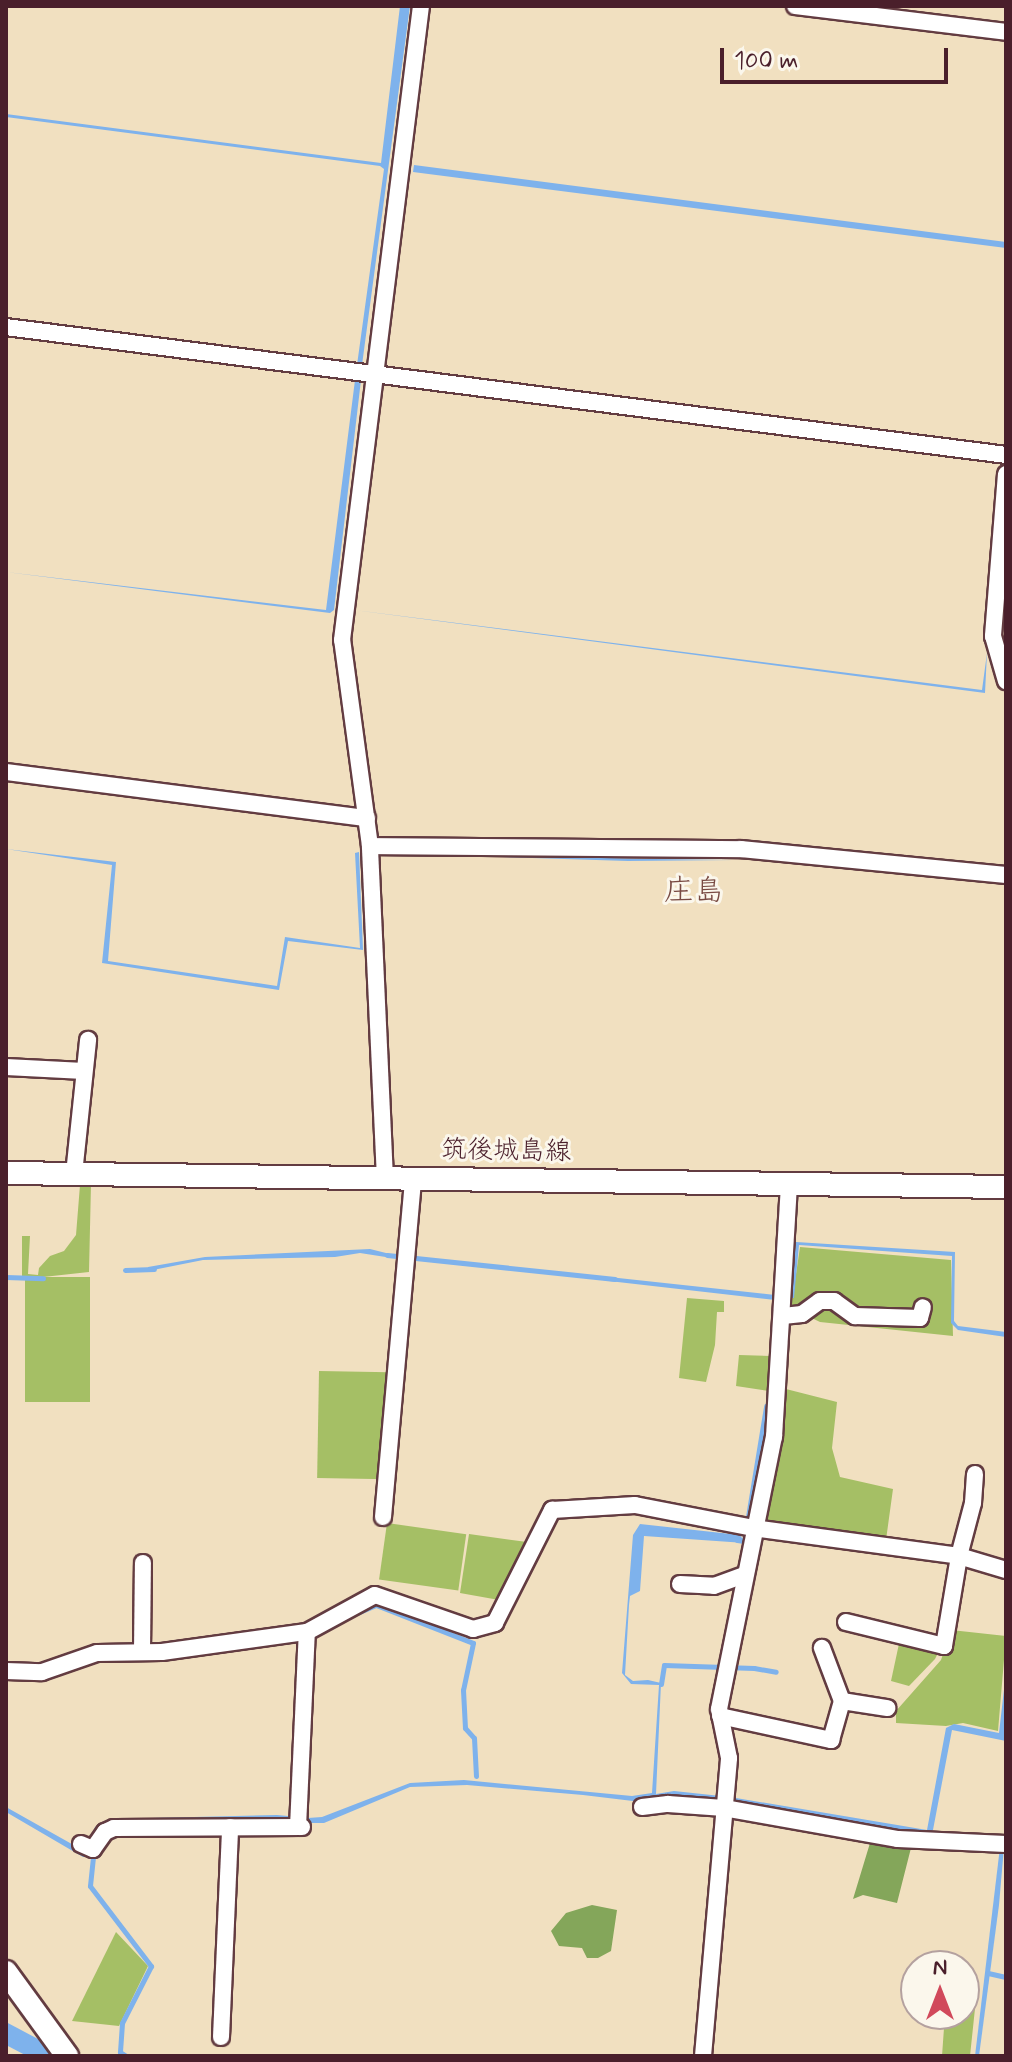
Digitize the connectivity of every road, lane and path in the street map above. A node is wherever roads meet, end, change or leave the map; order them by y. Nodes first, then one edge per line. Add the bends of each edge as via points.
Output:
1 (421, 6) edge
2 (795, 6) edge
3 (1006, 32) edge
4 (6, 327) edge
5 (375, 373) junction
6 (1006, 455) edge
7 (1006, 474) edge
8 (1006, 681) edge
9 (6, 772) edge
10 (367, 818) junction
11 (370, 846) junction
12 (1006, 875) edge
13 (88, 1040) dead end
14 (6, 1067) edge
15 (84, 1071) junction
16 (6, 1173) edge
17 (74, 1174) junction
18 (385, 1179) junction
19 (413, 1179) junction
20 (789, 1184) junction
21 (1006, 1187) edge
22 (923, 1307) dead end
23 (783, 1316) junction
24 (975, 1474) dead end
25 (383, 1517) dead end
26 (753, 1528) junction
27 (959, 1556) junction
28 (143, 1563) dead end
29 (1006, 1570) edge
30 (744, 1575) junction
31 (680, 1584) dead end
32 (846, 1622) dead end
33 (307, 1632) junction
34 (822, 1648) dead end
35 (142, 1652) junction
36 (6, 1671) edge
37 (842, 1701) junction
38 (887, 1708) dead end
39 (720, 1716) junction
40 (642, 1807) dead end
41 (724, 1808) junction
42 (230, 1827) junction
43 (81, 1844) dead end
44 (1006, 1844) edge
45 (6, 1972) edge
46 (221, 2037) dead end
47 (63, 2051) edge
48 (703, 2056) edge

1 - 5 street
2 - 3 street
4 - 5 street
5 - 6 street
5 - 10 street via 342,640
7 - 8 street via 993,636
9 - 10 street
10 - 11 street
11 - 12 street via 741,849
11 - 18 street
13 - 15 street
14 - 15 street
15 - 17 street
16 - 17 main road, 筑後城島線
17 - 18 main road, 筑後城島線
18 - 19 main road, 筑後城島線
19 - 20 main road, 筑後城島線
19 - 25 street
20 - 21 main road, 筑後城島線
20 - 23 street
22 - 23 street via 920,1318 855,1316 834,1301 820,1301 802,1314
23 - 26 street via 774,1437
24 - 27 street
26 - 27 street
26 - 30 street
26 - 33 street via 635,1505 552,1510 495,1623 473,1629 375,1595
27 - 29 street
27 - 32 street via 944,1646
28 - 35 street
30 - 31 street via 714,1586
30 - 39 street
33 - 35 street
33 - 42 street via 300,1827
34 - 37 street
35 - 36 street via 97,1653 42,1672
37 - 38 street
37 - 39 street via 831,1740
39 - 41 street via 729,1758
40 - 41 street
41 - 44 street
41 - 48 street
42 - 43 street via 114,1828 93,1849
42 - 46 street
45 - 47 main road

